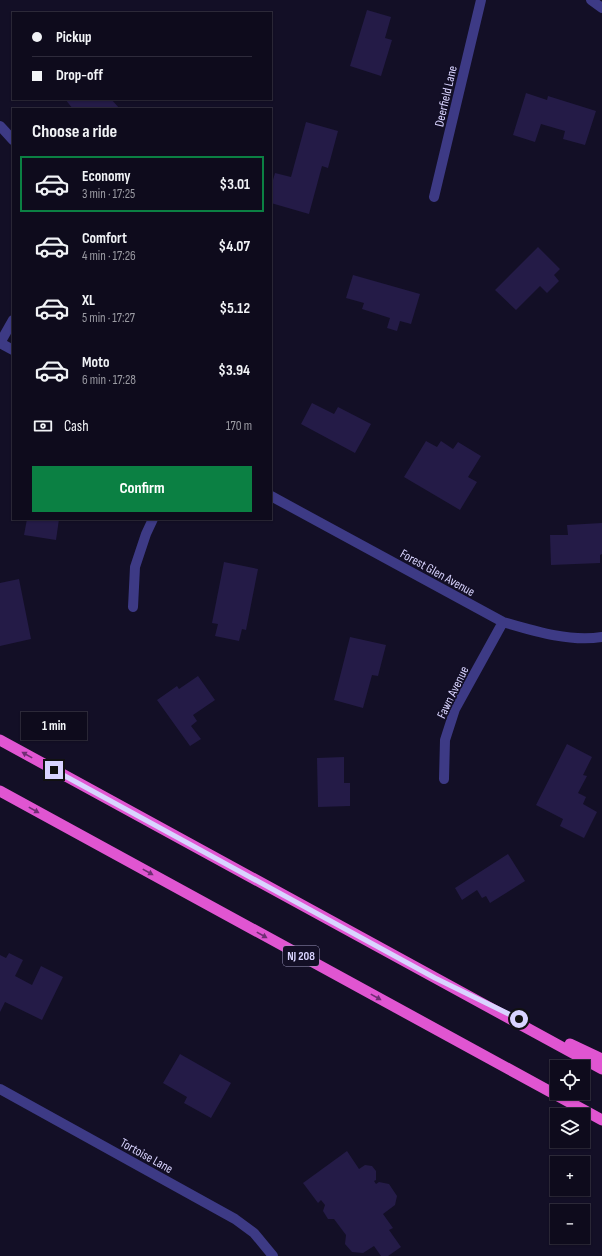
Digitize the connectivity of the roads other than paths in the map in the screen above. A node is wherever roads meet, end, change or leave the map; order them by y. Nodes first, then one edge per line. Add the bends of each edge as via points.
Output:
1 (481, 0) edge
2 (591, 0) edge
3 (602, 8) edge
4 (0, 126) edge
5 (12, 139) edge
6 (434, 197) dead end
7 (12, 322) edge
8 (0, 343) edge
9 (12, 349) edge
10 (272, 497) edge
11 (153, 520) edge
12 (133, 607) dead end
13 (503, 622) junction
14 (602, 637) edge
15 (0, 740) edge
16 (444, 779) dead end
17 (0, 791) edge
18 (435, 978) junction
19 (602, 1059) edge
20 (602, 1069) edge
21 (0, 1089) edge
22 (602, 1120) edge
23 (273, 1256) edge

1 - 6 street, Deerfield Lane
2 - 3 street
4 - 5 street
7 - 8 street
8 - 9 street
10 - 13 street, Forest Glen Avenue
11 - 12 street via 135,567
13 - 14 street, Forest Glen Avenue via 536,632 567,637
13 - 16 street, Fawn Avenue via 456,709 445,740
18 -> 15 highway
17 -> 22 highway, NJ 208
18 - 19 highway
18 - 20 highway
21 - 23 street, Tortoise Lane via 236,1218 254,1233

